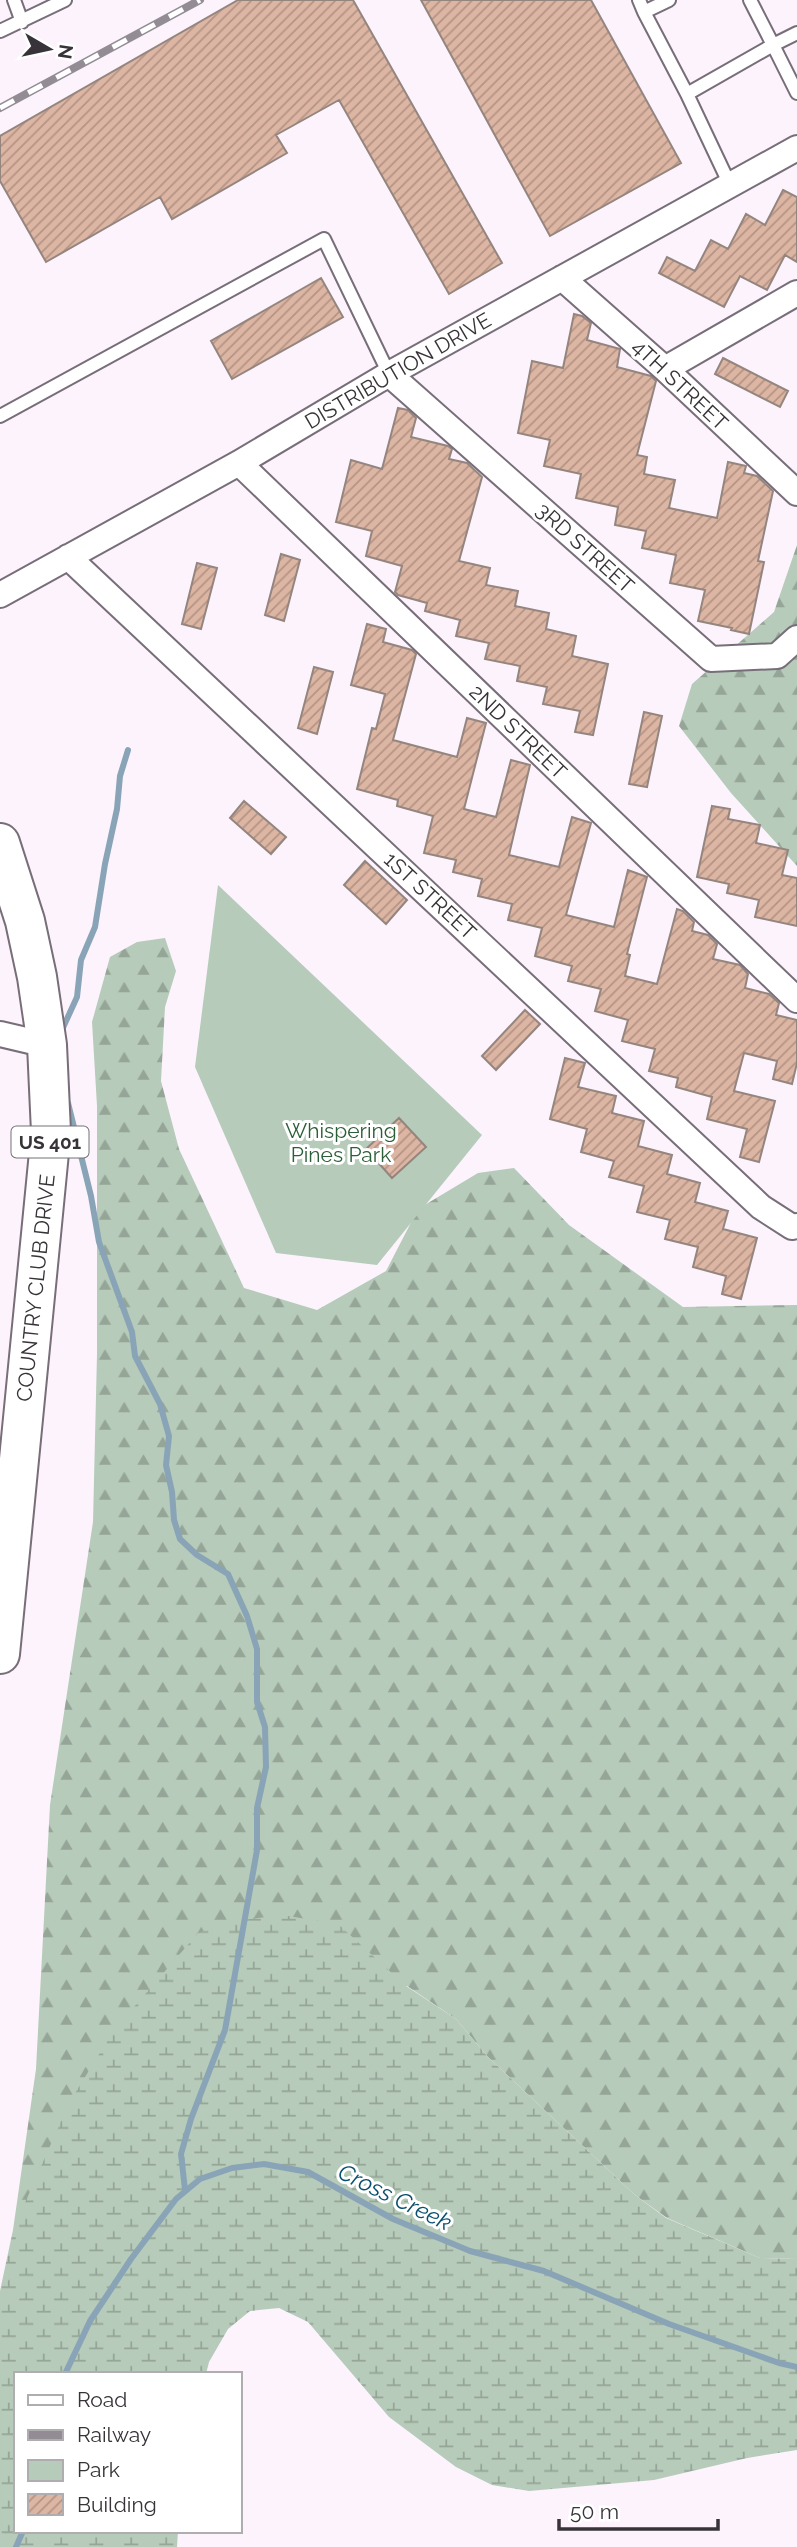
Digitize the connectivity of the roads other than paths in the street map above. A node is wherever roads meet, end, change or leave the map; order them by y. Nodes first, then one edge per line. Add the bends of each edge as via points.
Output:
1 (14, 0) edge
2 (65, 0) edge
3 (669, 0) edge
4 (750, 0) edge
5 (641, 6) edge
6 (22, 22) junction
7 (0, 31) edge
8 (797, 33) edge
9 (773, 45) junction
10 (797, 93) edge
11 (687, 94) junction
12 (797, 148) edge
13 (730, 186) junction
14 (562, 278) junction
15 (797, 293) edge
16 (665, 369) junction
17 (389, 374) junction
18 (0, 416) edge
19 (239, 463) junction
20 (797, 494) edge
21 (68, 557) junction
22 (0, 595) edge
23 (797, 638) edge
24 (0, 843) edge
25 (797, 1000) edge
26 (0, 1034) edge
27 (47, 1045) junction
28 (797, 1226) edge
29 (10, 1441) edge
30 (0, 1654) edge

1 - 6 lane
2 - 6 lane
3 - 5 lane
4 - 9 lane
5 - 11 lane
6 - 7 lane
8 - 9 lane
9 - 10 lane
9 - 11 lane
11 - 13 lane
12 - 13 street, DISTRIBUTION DRIVE
13 - 14 street, DISTRIBUTION DRIVE
14 - 16 street, 4TH STREET
14 - 17 street, DISTRIBUTION DRIVE
15 - 16 street
16 - 20 street, 4TH STREET
17 - 18 lane via 324,239
17 - 19 street, DISTRIBUTION DRIVE
17 - 23 street, 3RD STREET via 711,659 778,656
19 - 21 street, DISTRIBUTION DRIVE
19 - 25 street, 2ND STREET
21 - 22 street, DISTRIBUTION DRIVE
21 - 28 street, 1ST STREET via 761,1207
24 - 27 main road, COUNTRY CLUB DRIVE / US 401 via 25,921
26 - 27 street
27 - 29 main road, COUNTRY CLUB DRIVE / US 401 via 51,1132
29 - 30 main road, COUNTRY CLUB DRIVE / US 401

